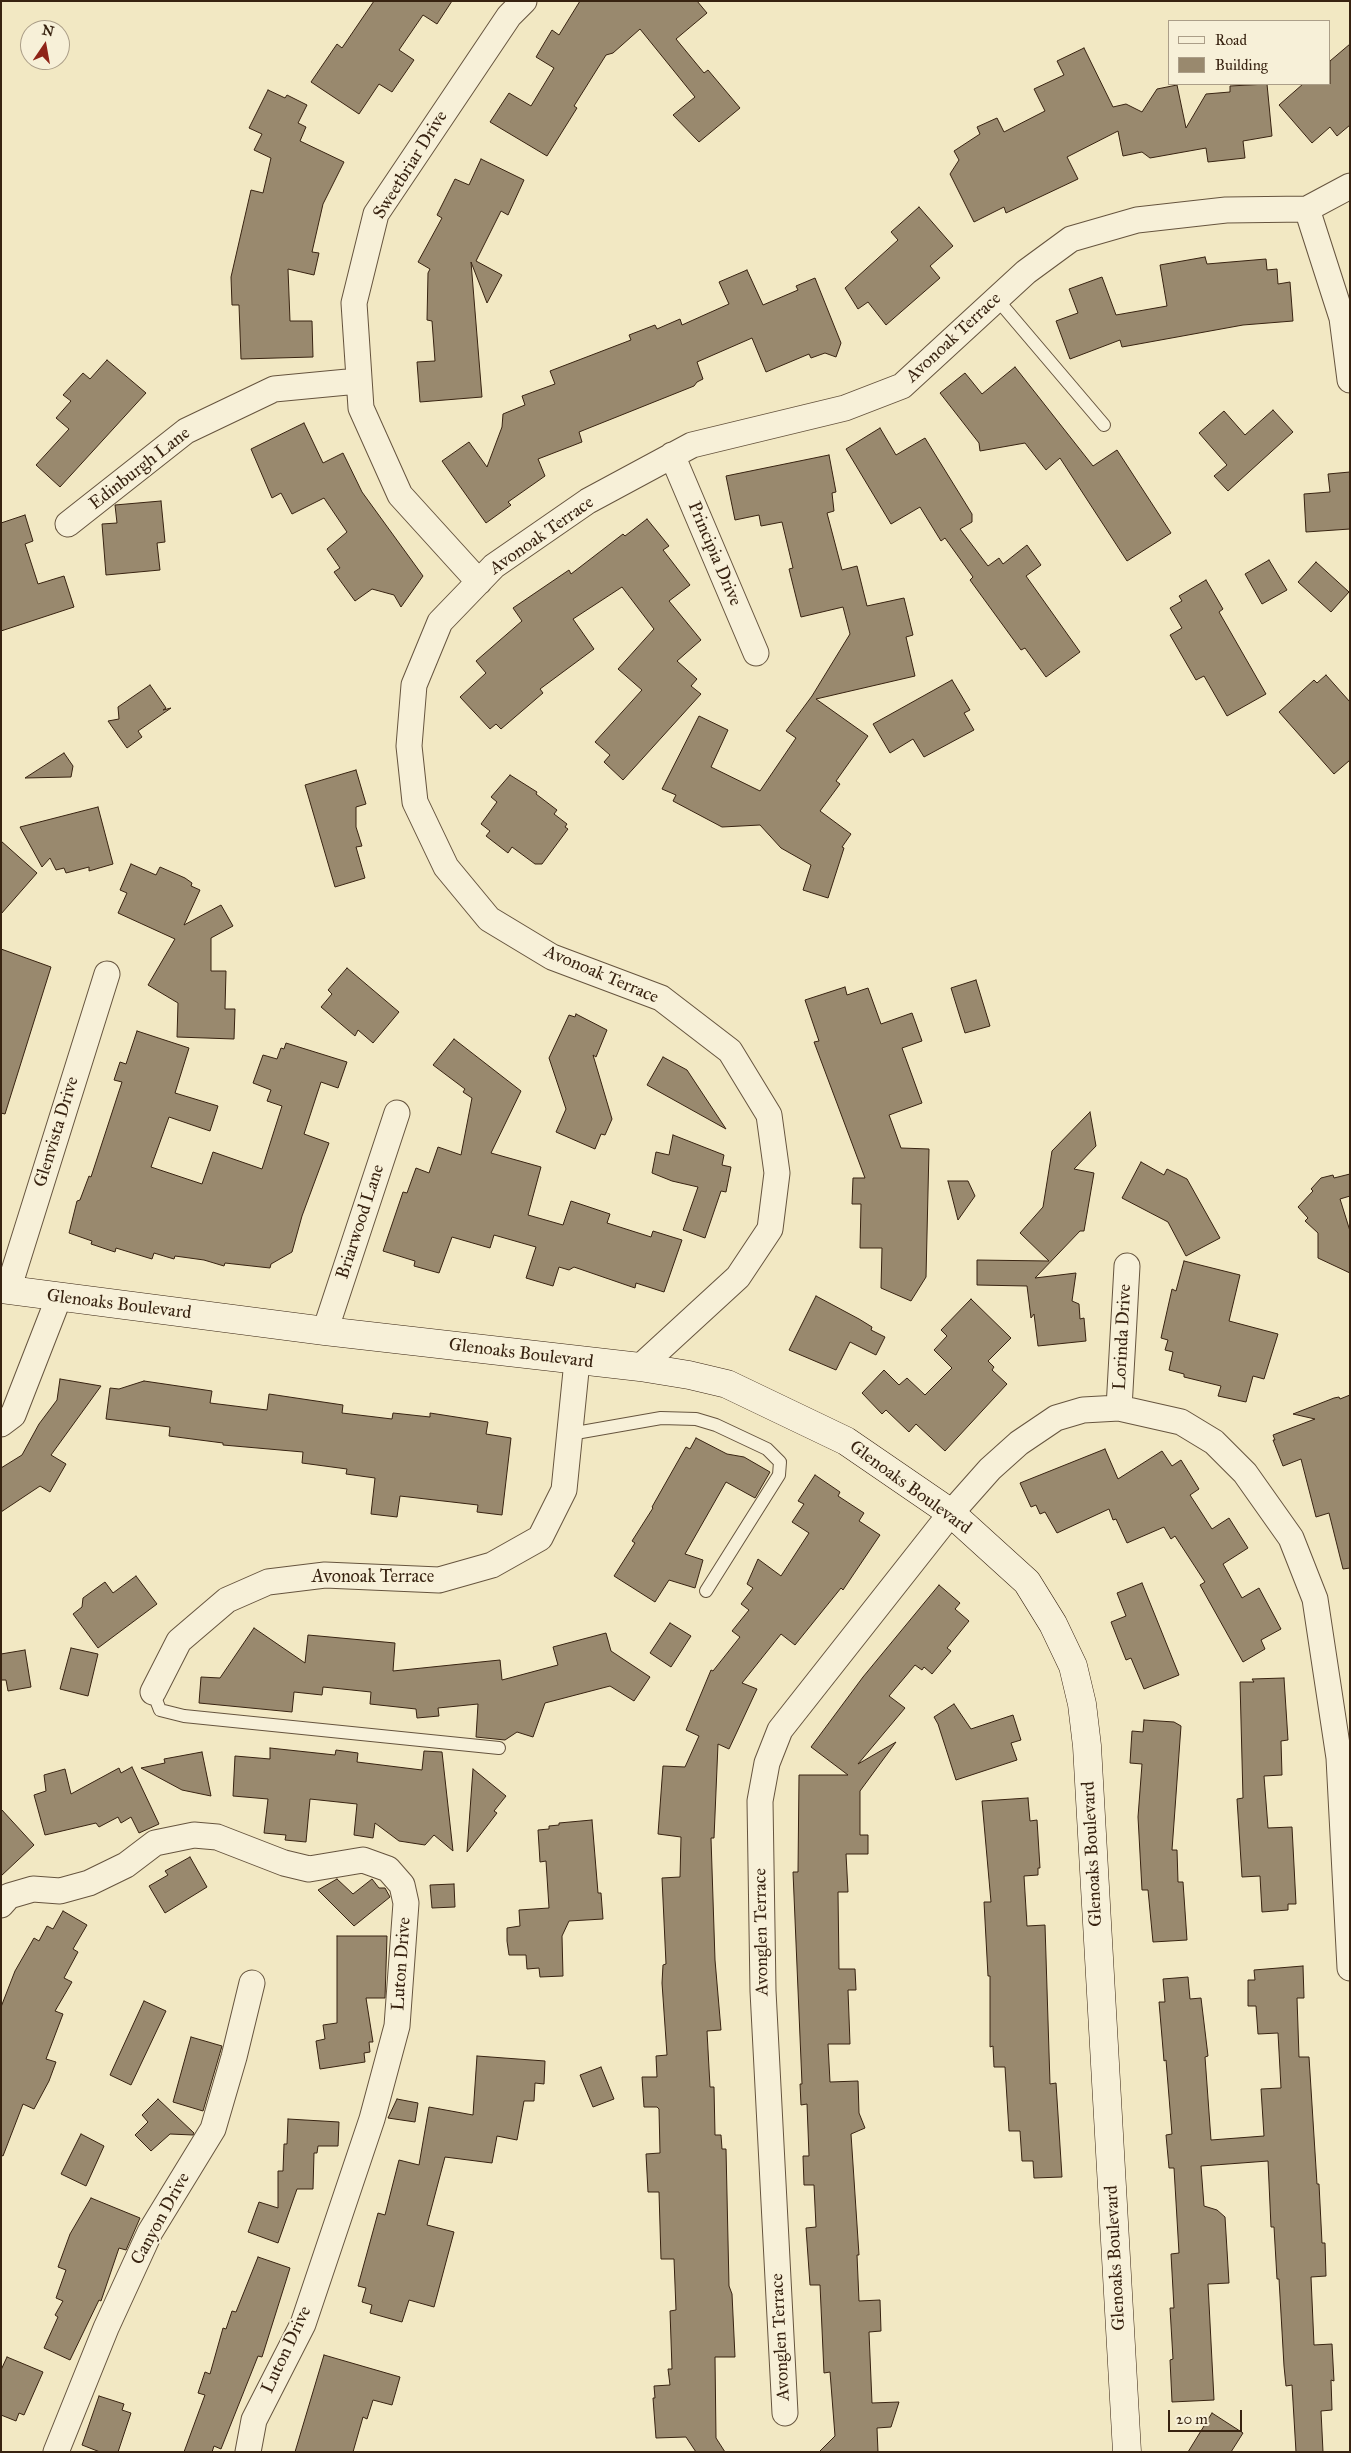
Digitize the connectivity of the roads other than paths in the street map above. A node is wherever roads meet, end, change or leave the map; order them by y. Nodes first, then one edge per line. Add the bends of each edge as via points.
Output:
1 (524, 1) edge
2 (1350, 186) edge
3 (1307, 209) junction
4 (996, 298) junction
5 (1350, 380) edge
6 (358, 381) junction
7 (1104, 425) dead end
8 (672, 456) junction
9 (68, 524) dead end
10 (479, 582) junction
11 (756, 653) dead end
12 (107, 974) dead end
13 (397, 1113) dead end
14 (1127, 1266) dead end
15 (4, 1290) edge
16 (58, 1297) junction
17 (325, 1331) junction
18 (577, 1361) junction
19 (640, 1367) junction
20 (1119, 1408) junction
21 (1, 1424) edge
22 (570, 1434) junction
23 (951, 1514) junction
24 (706, 1591) dead end
25 (153, 1692) joint
26 (499, 1748) dead end
27 (1, 1905) edge
28 (1350, 1968) edge
29 (252, 1983) dead end
30 (785, 2413) dead end
31 (56, 2452) edge
32 (248, 2452) edge
33 (1127, 2452) edge

1 - 6 street, Sweetbriar Drive via 508,16 376,214 354,303
2 - 3 street, Avonoak Terrace
3 - 4 street, Avonoak Terrace via 1226,210 1137,220 1071,239
3 - 5 street via 1342,318
4 - 7 lane
4 - 8 street, Avonoak Terrace via 902,386 845,408 692,445
6 - 9 street, Edinburgh Lane via 274,389 186,430
6 - 10 street, Sweetbriar Drive via 361,408 400,495
8 - 10 street, Avonoak Terrace via 588,501 494,566
8 - 11 street, Principia Drive
10 - 19 street, Avonoak Terrace via 440,622 414,685 409,746 414,802 446,868 489,919 552,957 661,998 730,1051 769,1115 777,1173 770,1229 738,1277
12 - 15 street, Glenvista Drive
13 - 17 street, Briarwood Lane
14 - 20 street, Lorinda Drive
15 - 16 street, Glenoaks Boulevard
16 - 17 street, Glenoaks Boulevard
16 - 21 street via 13,1414
17 - 18 street, Glenoaks Boulevard
18 - 19 street, Glenoaks Boulevard
18 - 22 street, Avonoak Terrace
19 - 23 street, Glenoaks Boulevard via 727,1384 764,1400 846,1441
20 - 23 street, Avonglen Terrace via 1083,1410 1056,1418 990,1468
20 - 28 street, Avonglen Terrace via 1181,1422 1214,1442 1245,1473 1291,1538 1314,1599 1339,1758
22 - 24 lane via 661,1418 696,1419 716,1424 767,1449 780,1462 779,1475
22 - 25 street, Avonoak Terrace via 564,1490 540,1538 492,1565 439,1580 325,1575 268,1582 227,1600 179,1641
23 - 30 street, Avonglen Terrace via 780,1730 767,1763 760,1801 763,1991
23 - 33 street, Glenoaks Boulevard via 1027,1582 1069,1658 1082,1704
25 - 26 lane via 160,1710 184,1716
27 - 32 street, Luton Drive via 9,1896 33,1889 60,1891 89,1883 126,1866 155,1843 194,1836 216,1836 284,1863 309,1869 363,1860 388,1869 402,1885 406,1903 403,1970 395,2036 372,2119 303,2324 254,2420
29 - 31 street, Canyon Drive via 213,2129 150,2232 106,2328

